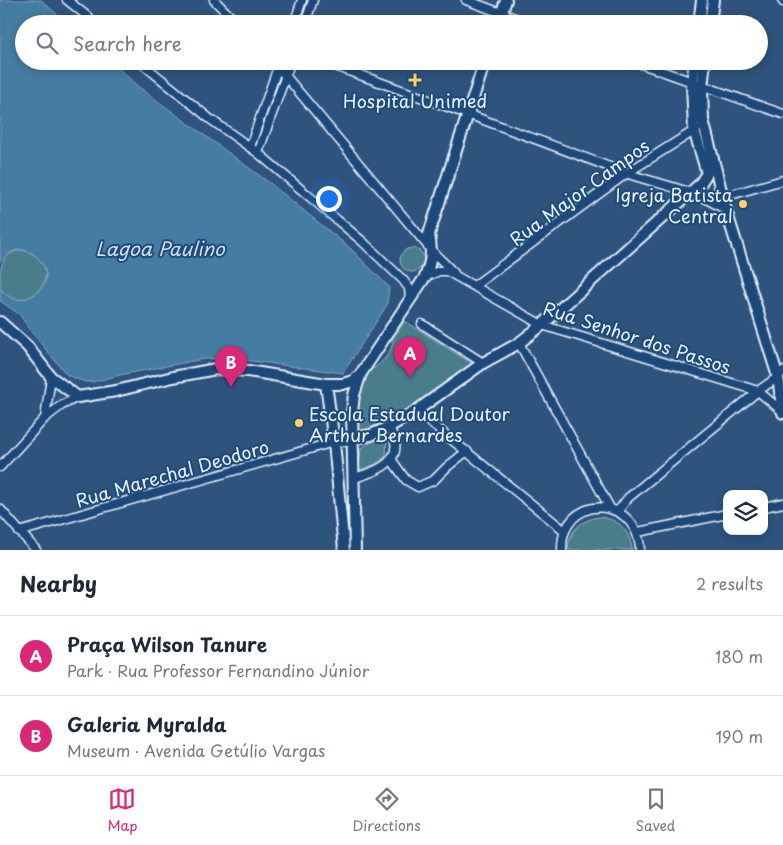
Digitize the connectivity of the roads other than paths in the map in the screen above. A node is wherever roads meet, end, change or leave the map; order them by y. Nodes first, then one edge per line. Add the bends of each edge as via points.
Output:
1 (67, 0) edge
2 (214, 0) edge
3 (302, 0) edge
4 (313, 0) edge
5 (466, 0) edge
6 (506, 0) edge
7 (702, 0) edge
8 (713, 0) edge
9 (502, 13) junction
10 (86, 15) edge
11 (229, 15) edge
12 (297, 15) edge
13 (308, 15) edge
14 (507, 15) edge
15 (701, 15) edge
16 (711, 15) edge
17 (150, 70) edge
18 (275, 70) edge
19 (282, 70) edge
20 (288, 70) edge
21 (347, 70) edge
22 (482, 70) edge
23 (657, 70) edge
24 (696, 70) edge
25 (702, 70) edge
26 (286, 77) junction
27 (697, 85) junction
28 (467, 113) junction
29 (783, 114) edge
30 (705, 125) junction
31 (694, 130) junction
32 (250, 148) junction
33 (258, 154) junction
34 (627, 173) junction
35 (783, 180) edge
36 (690, 192) junction
37 (723, 197) junction
38 (726, 210) junction
39 (433, 252) junction
40 (458, 276) junction
41 (425, 277) junction
42 (474, 286) junction
43 (410, 300) junction
44 (0, 322) edge
45 (422, 324) dead end
46 (542, 325) junction
47 (519, 343) junction
48 (483, 363) junction
49 (781, 374) edge
50 (360, 375) junction
51 (51, 377) junction
52 (326, 384) junction
53 (758, 391) junction
54 (78, 397) junction
55 (416, 411) junction
56 (782, 412) edge
57 (45, 418) junction
58 (389, 427) junction
59 (354, 439) junction
60 (334, 442) junction
61 (467, 451) junction
62 (392, 459) junction
63 (0, 467) edge
64 (354, 478) junction
65 (783, 503) edge
66 (768, 506) edge
67 (610, 508) junction
68 (0, 509) edge
69 (618, 511) junction
70 (723, 515) edge
71 (565, 531) junction
72 (19, 532) junction
73 (638, 532) junction
74 (36, 550) edge
75 (344, 550) edge
76 (355, 550) edge
77 (562, 550) edge
78 (640, 550) edge

1 - 10 street
2 - 11 street
3 - 12 street
4 - 13 street
5 - 9 street
6 - 9 main road
7 - 15 main road
8 - 16 main road
9 - 14 street
17 - 32 street
18 - 32 street
19 - 26 street, Rua Senhor dos Passos
20 - 26 street
21 - 28 street
22 - 28 main road
23 - 27 street
24 - 27 main road
25 - 27 main road
26 - 33 street
26 - 39 street, Rua Senhor dos Passos
27 - 29 street
27 - 30 main road
27 - 31 main road
28 - 34 street
28 - 39 main road via 429,234
30 - 31 street, Rua Major Campos
30 - 37 main road
31 - 34 street, Rua Major Campos
31 - 36 main road via 707,173
32 - 33 street
33 - 43 street via 362,241 403,280 409,288
34 - 36 street
34 - 42 street, Rua Major Campos
35 - 37 street
36 - 38 street
36 - 46 main road
37 - 38 main road
38 - 49 main road
39 - 40 street, Rua Senhor dos Passos
39 - 41 main road
40 - 41 street, Rua Senhor dos Passos via 439,271
40 - 42 street, Rua Senhor dos Passos
41 - 43 main road
42 - 46 street, Rua Senhor dos Passos
43 - 50 main road
44 - 51 main road via 27,346
45 - 48 street
46 - 47 main road
46 - 53 street, Rua Senhor dos Passos
47 - 48 main road
47 - 67 street
48 - 55 main road
49 - 53 street
49 - 56 main road
50 - 52 main road via 353,381
50 - 59 main road via 352,412
51 - 54 main road
51 - 57 street
52 - 54 main road via 216,369
52 - 60 main road
53 - 56 street, Rua Senhor dos Passos
53 - 69 street via 628,498
54 - 57 street
55 - 58 main road
55 - 61 street
57 - 63 street
58 - 59 main road
58 - 62 street via 395,444
59 - 60 main road
59 - 64 main road
60 - 72 street, Rua Marechal Deodoro
60 - 75 main road
61 - 62 street via 434,480 418,487 406,480
61 - 71 street
62 - 64 street via 378,471
64 - 76 main road
65 - 66 street
67 - 69 street
67 - 71 street via 586,511 576,517
68 - 72 street
69 - 73 street
70 - 73 street
71 - 77 street
72 - 74 street
73 - 78 street

